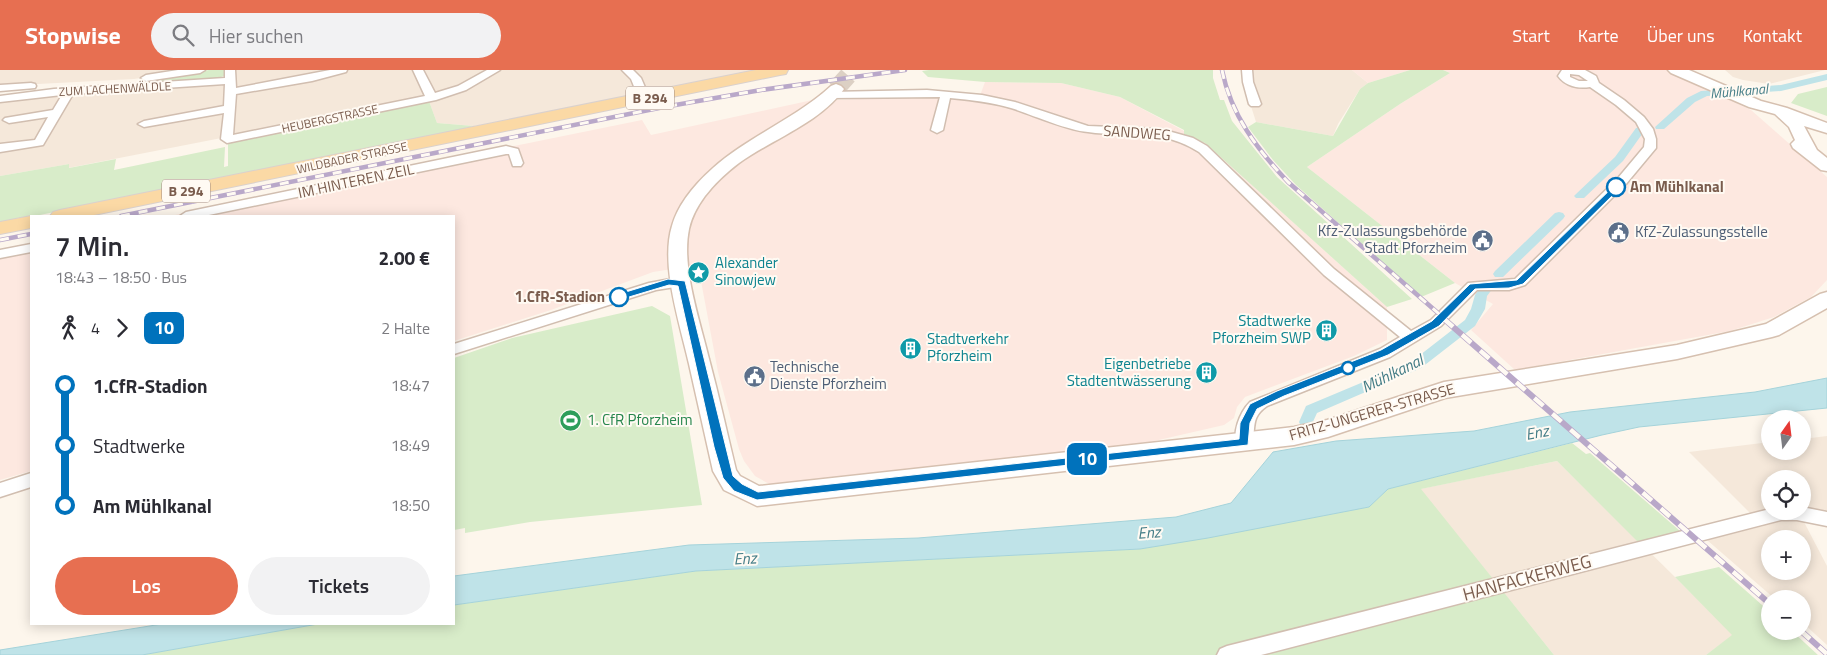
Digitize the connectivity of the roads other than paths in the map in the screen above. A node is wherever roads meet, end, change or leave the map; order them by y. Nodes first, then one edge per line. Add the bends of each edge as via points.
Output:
1 (200, 70) edge
2 (342, 70) edge
3 (418, 70) edge
4 (495, 70) edge
5 (627, 70) edge
6 (780, 70) edge
7 (1247, 70) edge
8 (1676, 70) edge
9 (1694, 70) edge
10 (1578, 71) edge
11 (230, 81) edge
12 (1592, 84) junction
13 (1715, 84) junction
14 (0, 88) edge
15 (69, 92) junction
16 (833, 92) joint
17 (946, 94) junction
18 (432, 98) junction
19 (0, 99) edge
20 (644, 99) junction
21 (1255, 104) dead end
22 (228, 109) junction
23 (1781, 111) junction
24 (55, 113) junction
25 (9, 120) dead end
26 (144, 124) dead end
27 (1827, 128) edge
28 (937, 130) dead end
29 (0, 148) edge
30 (517, 163) dead end
31 (1827, 166) edge
32 (65, 215) edge
33 (191, 215) edge
34 (30, 222) edge
35 (0, 228) edge
36 (30, 248) edge
37 (0, 254) edge
38 (682, 284) junction
39 (1827, 299) edge
40 (1411, 338) junction
41 (455, 349) edge
42 (1244, 443) junction
43 (30, 480) edge
44 (0, 490) edge
45 (1827, 520) edge
46 (1227, 655) edge

1 - 14 street via 131,80
2 - 11 street, ZUM LACHENWÄLDLE via 312,78
3 - 18 street
4 - 18 street via 462,88
5 - 20 street via 636,78
6 - 20 main road, WILDBADER STRASSE / B 294
7 - 21 street
8 - 13 street
9 - 13 street
10 - 12 street via 1592,78
10 - 12 street via 1566,72 1563,76 1579,84
11 - 15 street, ZUM LACHENWÄLDLE
11 - 22 street, HEUBERGSTRASSE
12 - 40 street via 1632,112 1649,133 1650,148 1622,181 1520,282 1473,286 1436,323
13 - 23 street
15 - 19 street, ZUM LACHENWÄLDLE
15 - 24 street
16 - 17 street, SANDWEG
16 - 38 street via 810,113 737,157 704,187 686,214 679,235
17 - 28 street
17 - 40 street, SANDWEG via 1011,104 1087,129 1161,132 1189,140 1203,149 1343,285
18 - 22 street, HEUBERGSTRASSE via 227,139
20 - 32 main road, WILDBADER STRASSE / B 294
22 - 26 street
23 - 27 street
23 - 31 street via 1775,116 1778,124
24 - 25 street
24 - 29 street via 39,143
30 - 33 street, IM HINTEREN ZEIL via 514,152 506,150
34 - 35 main road
36 - 37 street
38 - 41 street via 654,286
38 - 42 street, FRITZ-UNGERER-STRASSE via 725,470 732,483 757,496
39 - 42 street, FRITZ-UNGERER-STRASSE via 1772,330 1620,362 1444,390 1328,428
40 - 42 street via 1385,353 1253,406 1245,423
43 - 44 street
45 - 46 street, HANFACKERWEG via 1781,513

